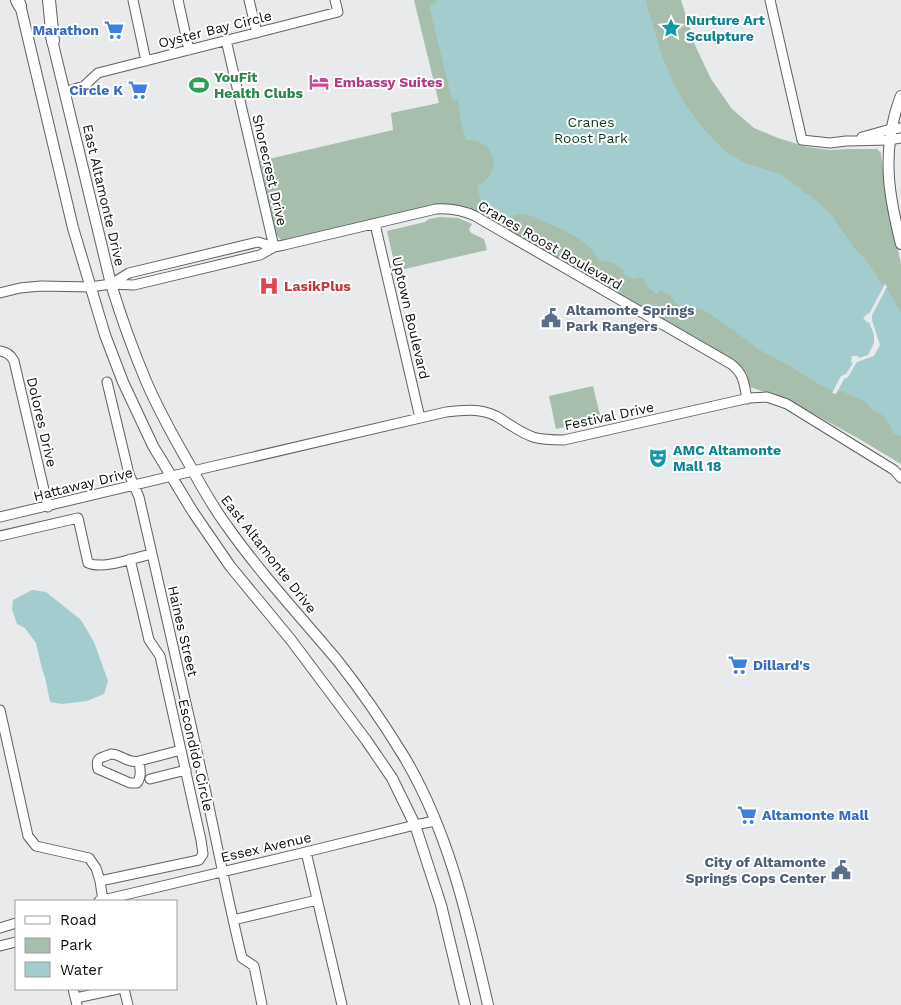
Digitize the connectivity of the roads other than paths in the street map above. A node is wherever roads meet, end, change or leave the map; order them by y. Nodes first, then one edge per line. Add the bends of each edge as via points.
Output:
1 (43, 0) edge
2 (49, 0) edge
3 (133, 0) edge
4 (178, 0) edge
5 (249, 0) edge
6 (335, 0) edge
7 (770, 0) edge
8 (19, 2) edge
9 (257, 32) junction
10 (226, 40) junction
11 (53, 42) junction
12 (189, 50) junction
13 (146, 61) junction
14 (65, 92) junction
15 (901, 96) edge
16 (894, 132) edge
17 (901, 138) edge
18 (374, 224) junction
19 (901, 244) edge
20 (274, 247) junction
21 (111, 284) junction
22 (90, 287) junction
23 (0, 293) edge
24 (0, 351) edge
25 (107, 382) dead end
26 (747, 399) junction
27 (420, 418) junction
28 (897, 470) edge
29 (193, 471) junction
30 (171, 476) junction
31 (901, 478) edge
32 (134, 486) junction
33 (48, 507) junction
34 (0, 517) edge
35 (0, 536) edge
36 (152, 554) junction
37 (130, 559) junction
38 (0, 710) edge
39 (181, 750) junction
40 (139, 761) junction
41 (186, 770) junction
42 (150, 779) dead end
43 (435, 821) junction
44 (415, 825) junction
45 (307, 857) junction
46 (222, 872) junction
47 (100, 881) junction
48 (101, 900) edge
49 (105, 900) edge
50 (317, 900) junction
51 (232, 920) junction
52 (15, 923) edge
53 (0, 928) edge
54 (15, 942) edge
55 (0, 946) edge
56 (115, 990) edge
57 (124, 990) edge
58 (77, 1002) edge
59 (128, 1005) edge
60 (262, 1005) edge
61 (342, 1005) edge
62 (465, 1005) edge
63 (488, 1005) edge

1 - 11 main road, East Altamonte Drive
2 - 11 highway
3 - 13 street, Oyster Bay Circle
4 - 12 street
5 - 9 street
6 - 9 street, Oyster Bay Circle via 338,12
7 - 16 street via 802,140 830,143
8 - 22 main road
9 - 10 street, Oyster Bay Circle
10 - 12 street, Oyster Bay Circle
10 - 20 street, Shorecrest Drive
11 - 14 main road, East Altamonte Drive
12 - 13 street, Oyster Bay Circle
13 - 14 street, Oyster Bay Circle via 98,73 84,86
14 - 21 main road, East Altamonte Drive
15 - 16 main road
16 - 17 street
16 - 19 main road via 888,177
18 - 20 street, Cranes Roost Boulevard
18 - 26 street, Cranes Roost Boulevard via 436,209 465,212 731,364 744,380
18 - 27 street, Uptown Boulevard
20 - 21 street, Cranes Roost Boulevard via 260,255 134,285
21 - 22 street, Cranes Roost Boulevard
21 - 29 main road, East Altamonte Drive via 147,382
22 - 23 street, Cranes Roost Boulevard via 41,286
22 - 30 main road via 123,382
24 - 33 street, Dolores Drive via 11,355 14,361
25 - 32 street, Haines Street
26 - 27 street, Festival Drive via 564,440 532,437 494,416 474,410
26 - 28 street, Festival Drive via 768,397 787,404
27 - 29 street, Festival Drive
28 - 31 street, Festival Drive
29 - 30 street, Festival Drive
29 - 43 main road, East Altamonte Drive via 227,526 338,662 375,713 418,783
30 - 32 street, Hattaway Drive
30 - 44 main road via 230,566 366,740 392,778
32 - 33 street, Hattaway Drive
32 - 36 street, Haines Street
33 - 34 street, Hattaway Drive
35 - 37 street via 78,518 88,562 108,564
36 - 37 street
36 - 46 street, Haines Street
37 - 39 street, Escondido Circle via 149,640 160,656
38 - 47 street via 28,836 36,846 89,858
39 - 40 street
39 - 41 street, Escondido Circle
40 - 40 street via 131,762 112,754 99,758 97,766 98,770 130,784 140,779
41 - 42 street
41 - 47 street, Escondido Circle via 201,840 203,854 199,860
43 - 44 street, Essex Avenue
43 - 63 main road, East Altamonte Drive via 468,918
44 - 45 street, Essex Avenue
44 - 62 main road via 442,905
45 - 46 street, Essex Avenue
45 - 50 street
46 - 49 street, Essex Avenue
46 - 51 street, Haines Street
47 - 48 street
50 - 51 street
50 - 61 street
51 - 60 street, Haines Street via 242,958 254,966
52 - 53 street
54 - 55 street
56 - 58 street
57 - 59 street

